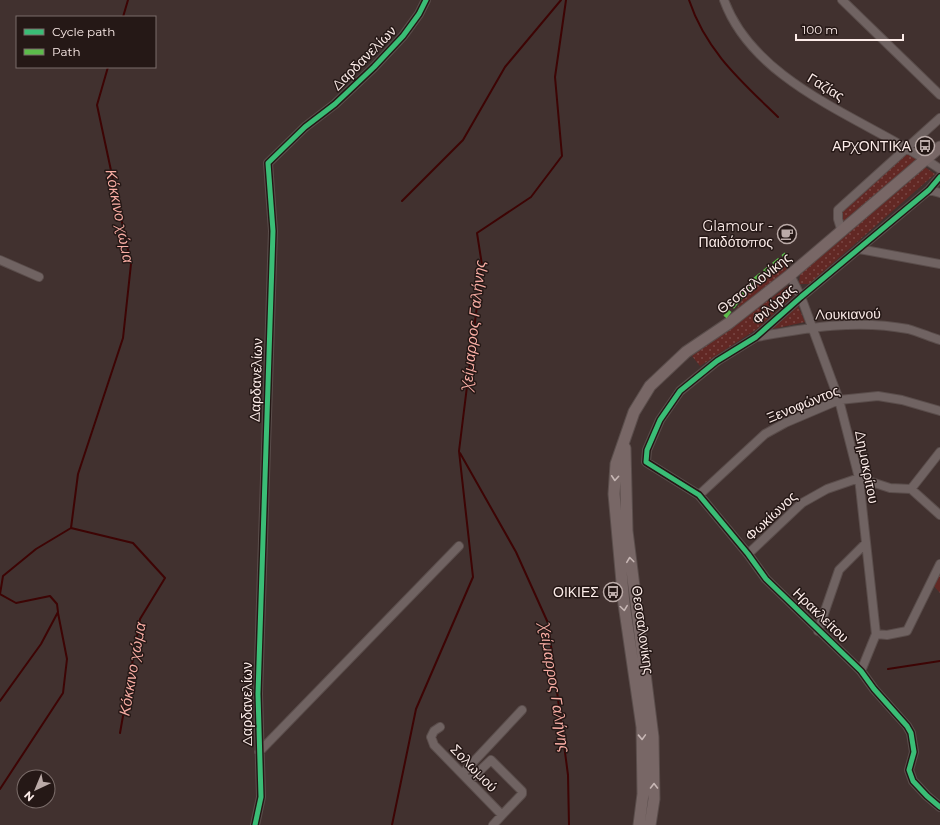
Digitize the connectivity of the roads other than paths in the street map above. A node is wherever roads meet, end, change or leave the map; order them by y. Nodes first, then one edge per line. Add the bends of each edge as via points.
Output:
1 (424, 0) edge
2 (724, 0) edge
3 (732, 0) edge
4 (842, 0) edge
5 (727, 9) junction
6 (940, 95) edge
7 (940, 118) edge
8 (940, 147) edge
9 (907, 148) junction
10 (926, 159) junction
11 (940, 169) edge
12 (940, 177) edge
13 (929, 190) junction
14 (940, 193) edge
15 (842, 232) junction
16 (859, 249) junction
17 (0, 260) edge
18 (940, 264) edge
19 (790, 275) junction
20 (39, 277) dead end
21 (801, 297) junction
22 (812, 327) junction
23 (756, 337) junction
24 (940, 340) edge
25 (839, 400) junction
26 (940, 411) edge
27 (625, 441) junction
28 (940, 452) edge
29 (646, 462) joint
30 (859, 478) junction
31 (911, 489) junction
32 (699, 495) junction
33 (940, 516) edge
34 (865, 544) junction
35 (459, 546) dead end
36 (748, 554) junction
37 (940, 564) edge
38 (818, 631) junction
39 (876, 634) junction
40 (861, 671) junction
41 (522, 710) dead end
42 (440, 727) dead end
43 (259, 752) junction
44 (463, 773) junction
45 (469, 781) junction
46 (940, 807) edge
47 (502, 815) junction
48 (256, 825) edge
49 (493, 825) edge
50 (639, 825) edge
51 (650, 825) edge

1 - 43 street, Δαρδανελίων via 419,14 388,52 335,104 305,127 268,163 273,231 258,694
2 - 5 street, Γαζίας
3 - 5 street
4 - 6 street
5 - 9 street, Γαζίας via 747,42 800,89
7 - 9 street
8 - 10 main road, Θεσσαλονίκης
9 - 10 street, Γαζίας
9 - 15 street via 838,210
10 - 11 street, Γαζίας
10 - 15 main road, Θεσσαλονίκης
12 - 13 street, Φιλύρας
13 - 14 street
13 - 16 street, Φιλύρας
15 - 19 main road, Θεσσαλονίκης
16 - 18 street
16 - 21 street, Φιλύρας
17 - 20 street
19 - 21 street, Δημοκρίτου
19 - 27 main road, Θεσσαλονίκης via 729,323 686,352 650,386 628,425
21 - 22 street, Δημοκρίτου
21 - 23 street, Φιλύρας
22 - 23 street, Λουκιανού
22 - 24 street, Λουκιανού via 840,324 888,326
22 - 25 street, Δημοκρίτου
23 - 29 street, Φιλύρας via 717,361 680,392 660,420 647,450
25 - 26 street, Ξενοφώντος via 878,396
25 - 30 street, Δημοκρίτου
25 - 32 street, Ξενοφώντος via 785,422 765,434
27 -> 50 main road, Θεσσαλονίκης via 616,464 614,494 624,604 642,727 643,794
51 -> 27 main road, Θεσσαλονίκης via 654,799 653,737 627,531
28 - 31 street
29 - 32 street, Ηρακλείτου
30 - 31 street via 890,488
30 - 34 street, Δημοκρίτου
30 - 36 street, Φωκίωνος via 827,489 802,503
31 - 33 street
32 - 36 street, Ηρακλείτου
34 - 38 street via 839,570
34 - 39 street, Δημοκρίτου
35 - 43 street
36 - 38 street, Ηρακλείτου via 766,579
37 - 39 street via 907,631
38 - 40 street, Ηρακλείτου
39 - 40 street, Δημοκρίτου
40 - 46 street, Ηρακλείτου via 907,726 911,733 914,752 909,770 913,781
41 - 44 street
42 - 44 street, Σολωμού via 434,730 431,737 434,744
43 - 48 street, Δαρδανελίων via 261,797
44 - 45 street, Σολωμού
45 - 47 street, Σολωμού
45 - 47 street via 491,760 512,780 523,792
47 - 49 street

